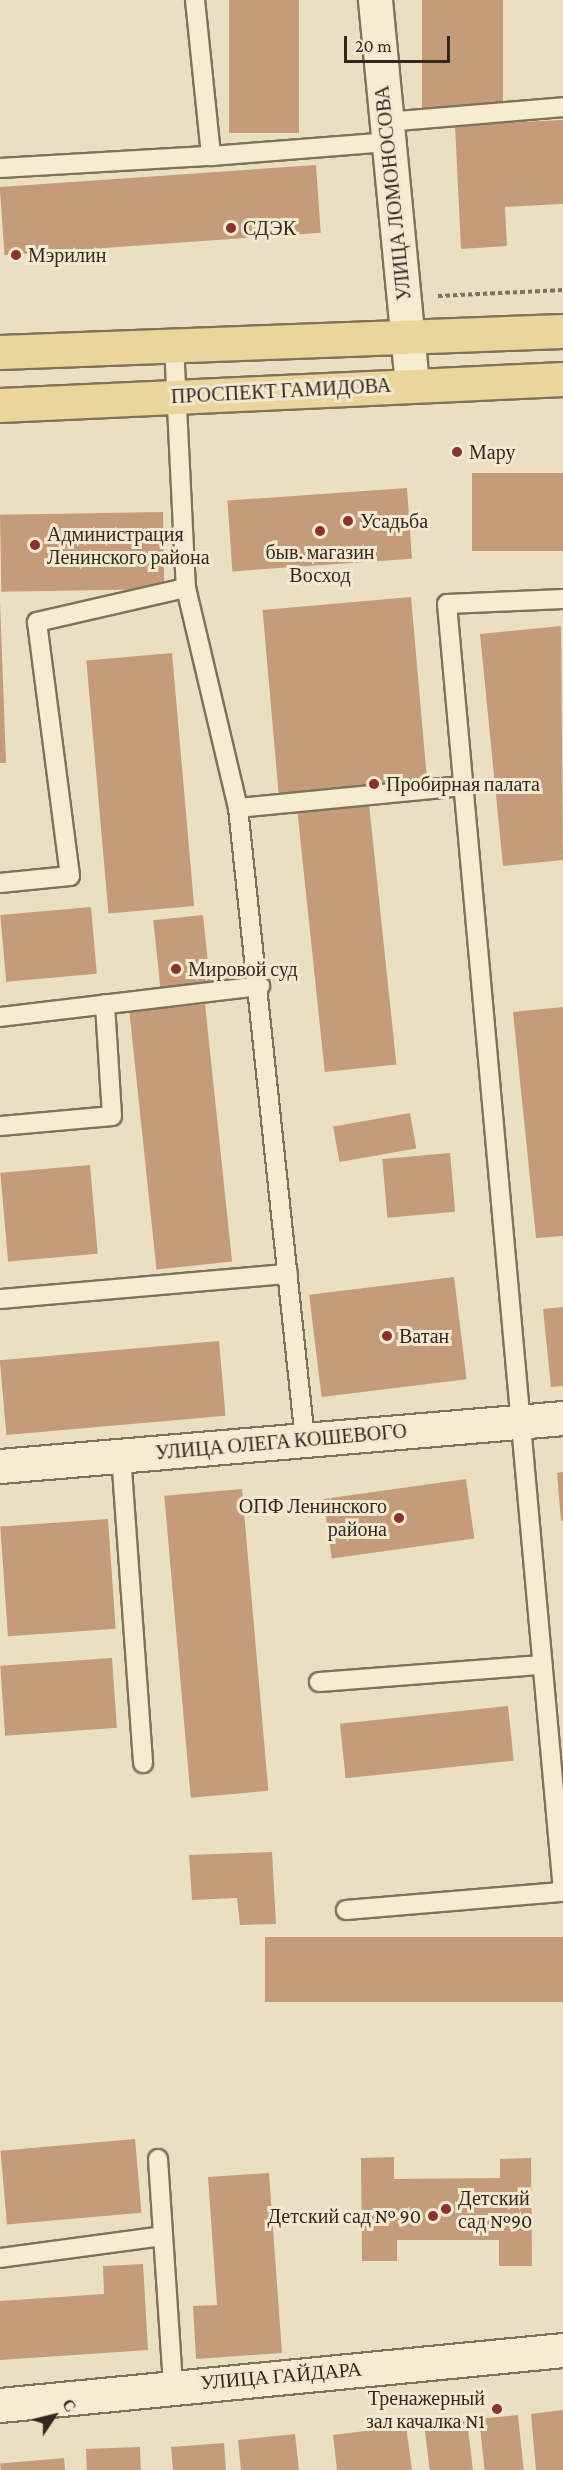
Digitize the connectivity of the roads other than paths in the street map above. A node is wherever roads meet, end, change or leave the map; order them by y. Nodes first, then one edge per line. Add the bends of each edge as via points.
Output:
1 (195, 0) edge
2 (375, 0) edge
3 (563, 107) edge
4 (386, 132) junction
5 (211, 156) junction
6 (0, 168) edge
7 (563, 331) edge
8 (408, 335) junction
9 (174, 345) junction
10 (0, 352) edge
11 (563, 379) edge
12 (412, 386) junction
13 (178, 396) junction
14 (0, 405) edge
15 (186, 588) junction
16 (563, 599) edge
17 (464, 786) junction
18 (238, 808) junction
19 (0, 883) edge
20 (260, 986) junction
21 (105, 1004) junction
22 (0, 1017) edge
23 (0, 1126) edge
24 (288, 1274) junction
25 (0, 1299) edge
26 (563, 1419) edge
27 (522, 1422) junction
28 (305, 1440) junction
29 (121, 1455) junction
30 (0, 1466) edge
31 (542, 1665) junction
32 (319, 1682) dead end
33 (143, 1763) dead end
34 (562, 1892) edge
35 (346, 1910) dead end
36 (158, 2159) dead end
37 (163, 2236) junction
38 (0, 2258) edge
39 (563, 2350) edge
40 (173, 2386) junction
41 (0, 2405) edge

1 - 5 lane
2 - 4 street, УЛИЦА ЛОМОНОСОВА
3 - 4 lane
4 - 5 lane
4 - 8 street, УЛИЦА ЛОМОНОСОВА
5 - 6 lane
7 - 8 main road
8 - 9 main road
8 - 12 street, УЛИЦА ЛОМОНОСОВА
9 - 10 main road
9 - 13 lane
11 - 12 main road, ПРОСПЕКТ ГАМИДОВА
12 - 13 main road, ПРОСПЕКТ ГАМИДОВА
13 - 14 main road, ПРОСПЕКТ ГАМИДОВА
13 - 15 lane
15 - 18 lane
15 - 19 lane via 37,622 70,876
16 - 17 lane via 447,604
17 - 18 lane
17 - 27 lane
18 - 20 lane
20 - 21 lane
20 - 24 lane
21 - 22 lane
21 - 23 lane via 112,1116
24 - 25 lane
24 - 28 lane
26 - 27 street, УЛИЦА ОЛЕГА КОШЕВОГО
27 - 28 street, УЛИЦА ОЛЕГА КОШЕВОГО
27 - 31 lane
28 - 29 street, УЛИЦА ОЛЕГА КОШЕВОГО
29 - 30 street, УЛИЦА ОЛЕГА КОШЕВОГО
29 - 33 lane
31 - 32 lane
31 - 34 lane
34 - 35 lane
36 - 37 lane
37 - 38 lane
37 - 40 lane
39 - 40 street, УЛИЦА ГАЙДАРА
40 - 41 street, УЛИЦА ГАЙДАРА

